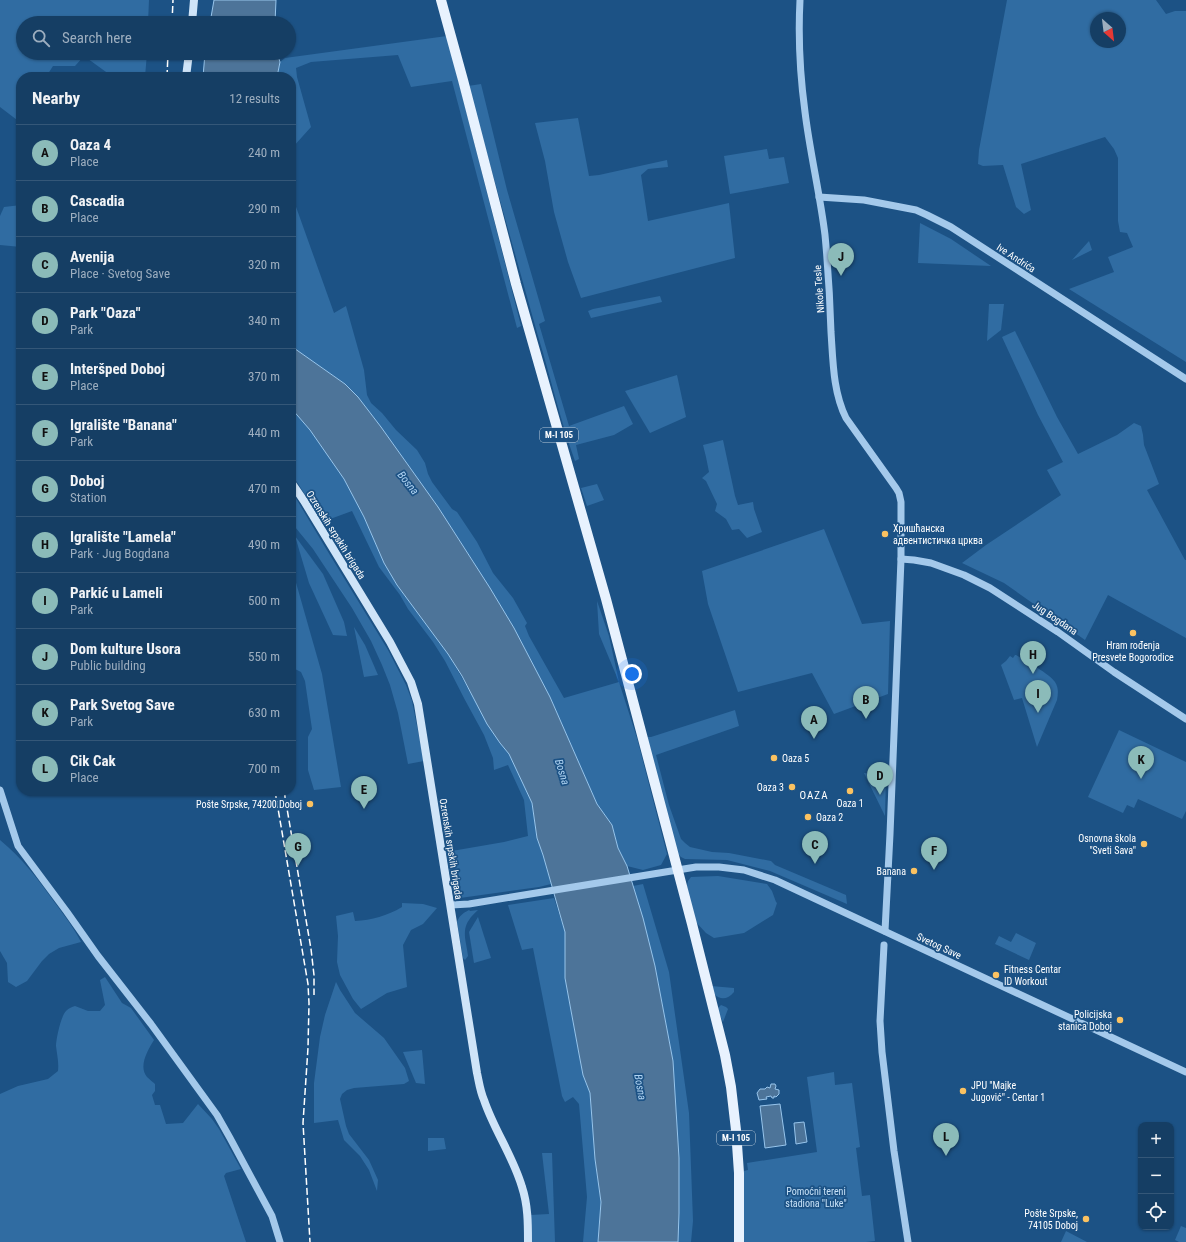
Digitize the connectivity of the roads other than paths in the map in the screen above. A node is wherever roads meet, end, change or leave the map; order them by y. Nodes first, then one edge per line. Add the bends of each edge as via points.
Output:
1 (194, 0) edge
2 (441, 0) edge
3 (800, 0) edge
4 (193, 16) edge
5 (188, 60) edge
6 (187, 72) edge
7 (819, 197) junction
8 (1186, 379) edge
9 (296, 489) edge
10 (901, 560) junction
11 (1186, 719) edge
12 (0, 790) edge
13 (677, 870) junction
14 (450, 905) junction
15 (885, 931) junction
16 (884, 945) dead end
17 (1186, 1072) edge
18 (280, 1242) edge
19 (528, 1242) edge
20 (739, 1242) edge
21 (908, 1242) edge

1 - 4 main road
2 - 13 main road, M-I 105 via 516,284 604,591
3 - 7 street, Nikole Tesle via 800,76
5 - 6 main road
7 - 8 street, Ive Andrića via 864,200 916,210 928,215 951,227
7 - 10 street, Nikole Tesle via 838,399 852,428 899,493
9 - 14 main road, Ozrenskih srpskih brigada via 390,642 411,682 418,704
10 - 11 street, Jug Bogdana via 931,563 990,588
10 - 15 street, Nikole Tesle
12 - 18 street via 18,846 216,1115 272,1216
13 - 14 street, Svetog Save via 470,904
13 - 15 street, Svetog Save via 696,867 744,870 775,880
13 - 20 main road, M-I 105 via 731,1087 739,1172
14 - 19 main road, Ozrenskih srpskih brigada via 482,1094 522,1187 527,1207
15 - 17 street, Svetog Save
16 - 21 street via 880,1021 882,1052

